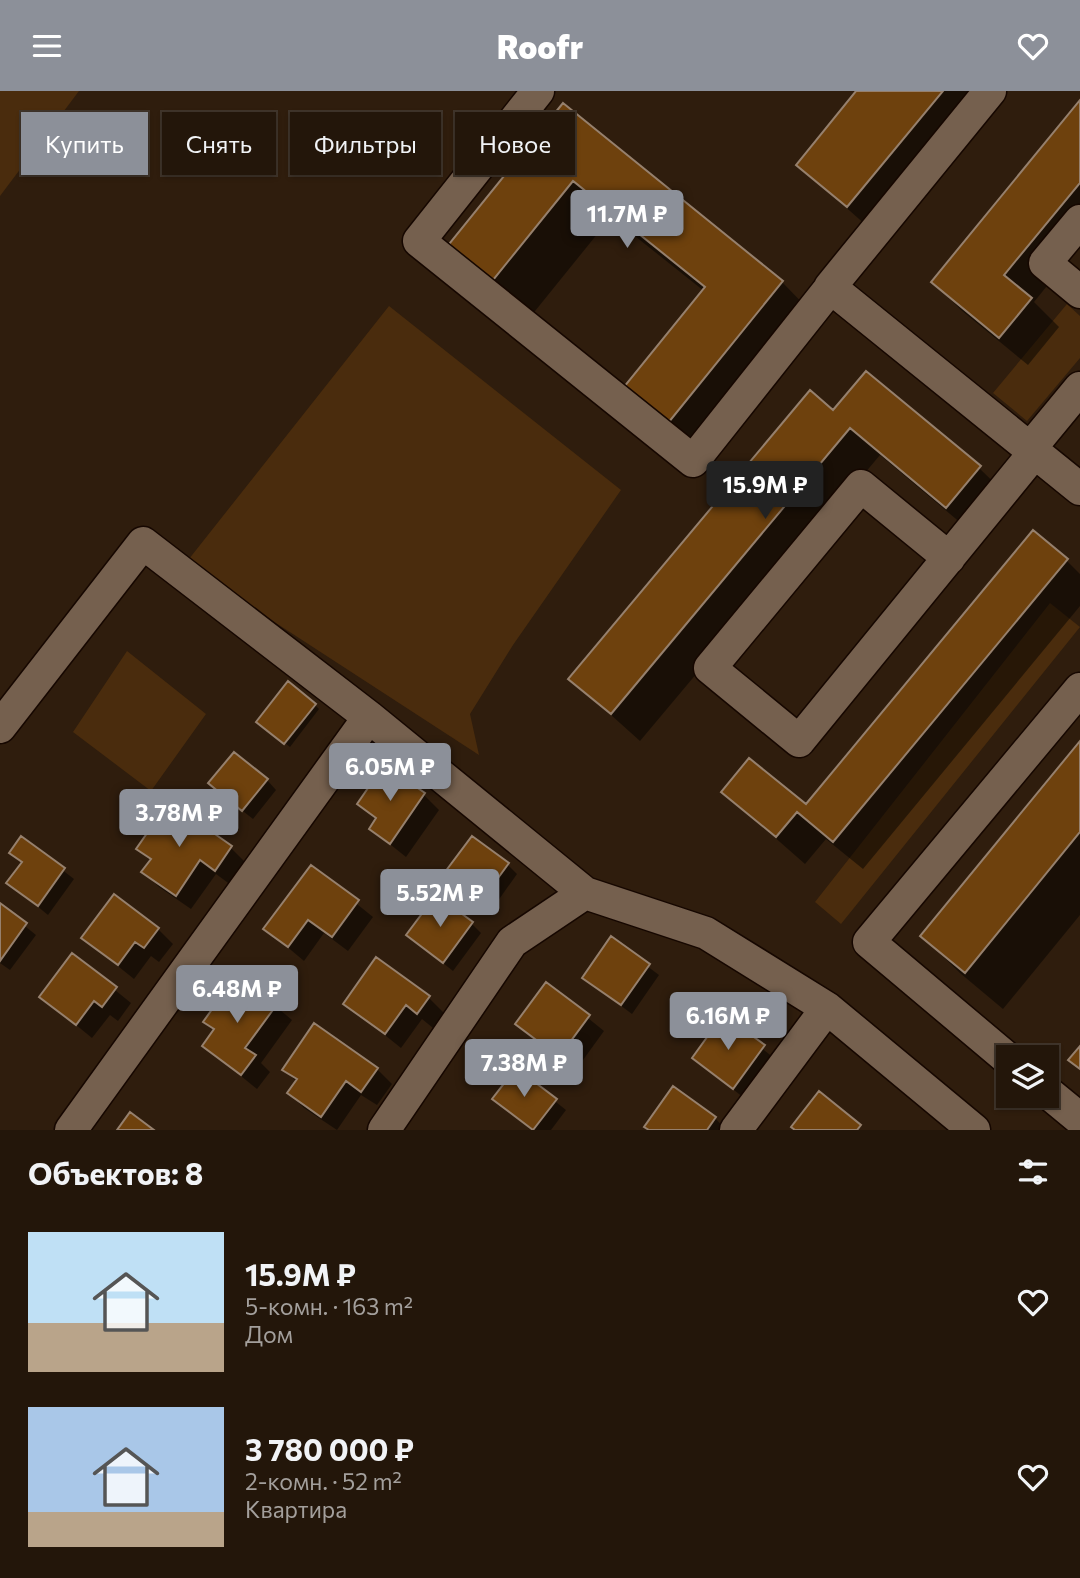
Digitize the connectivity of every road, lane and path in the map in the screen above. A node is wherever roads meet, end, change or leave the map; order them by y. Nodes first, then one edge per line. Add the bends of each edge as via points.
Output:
1 (538, 91) edge
2 (989, 91) edge
3 (1080, 221) edge
4 (831, 287) junction
5 (1080, 292) edge
6 (1080, 388) edge
7 (1035, 452) junction
8 (1080, 489) edge
9 (949, 558) junction
10 (1080, 689) edge
11 (369, 717) junction
12 (0, 727) edge
13 (585, 893) junction
14 (827, 1008) junction
15 (996, 1049) edge
16 (1059, 1102) edge
17 (1080, 1119) edge
18 (71, 1130) edge
19 (384, 1130) edge
20 (736, 1130) edge
21 (974, 1130) edge

1 - 4 street via 419,241 693,461
2 - 4 street
3 - 5 street via 1045,263
4 - 7 street
6 - 7 street via 1037,440
7 - 8 street
7 - 9 street
9 - 9 street via 861,486 710,668 799,741
10 - 15 street via 869,942
11 - 12 street via 143,543
11 - 13 street
11 - 18 street
13 - 14 street via 706,933
13 - 19 street via 512,942
14 - 20 street
14 - 21 street
16 - 17 street

